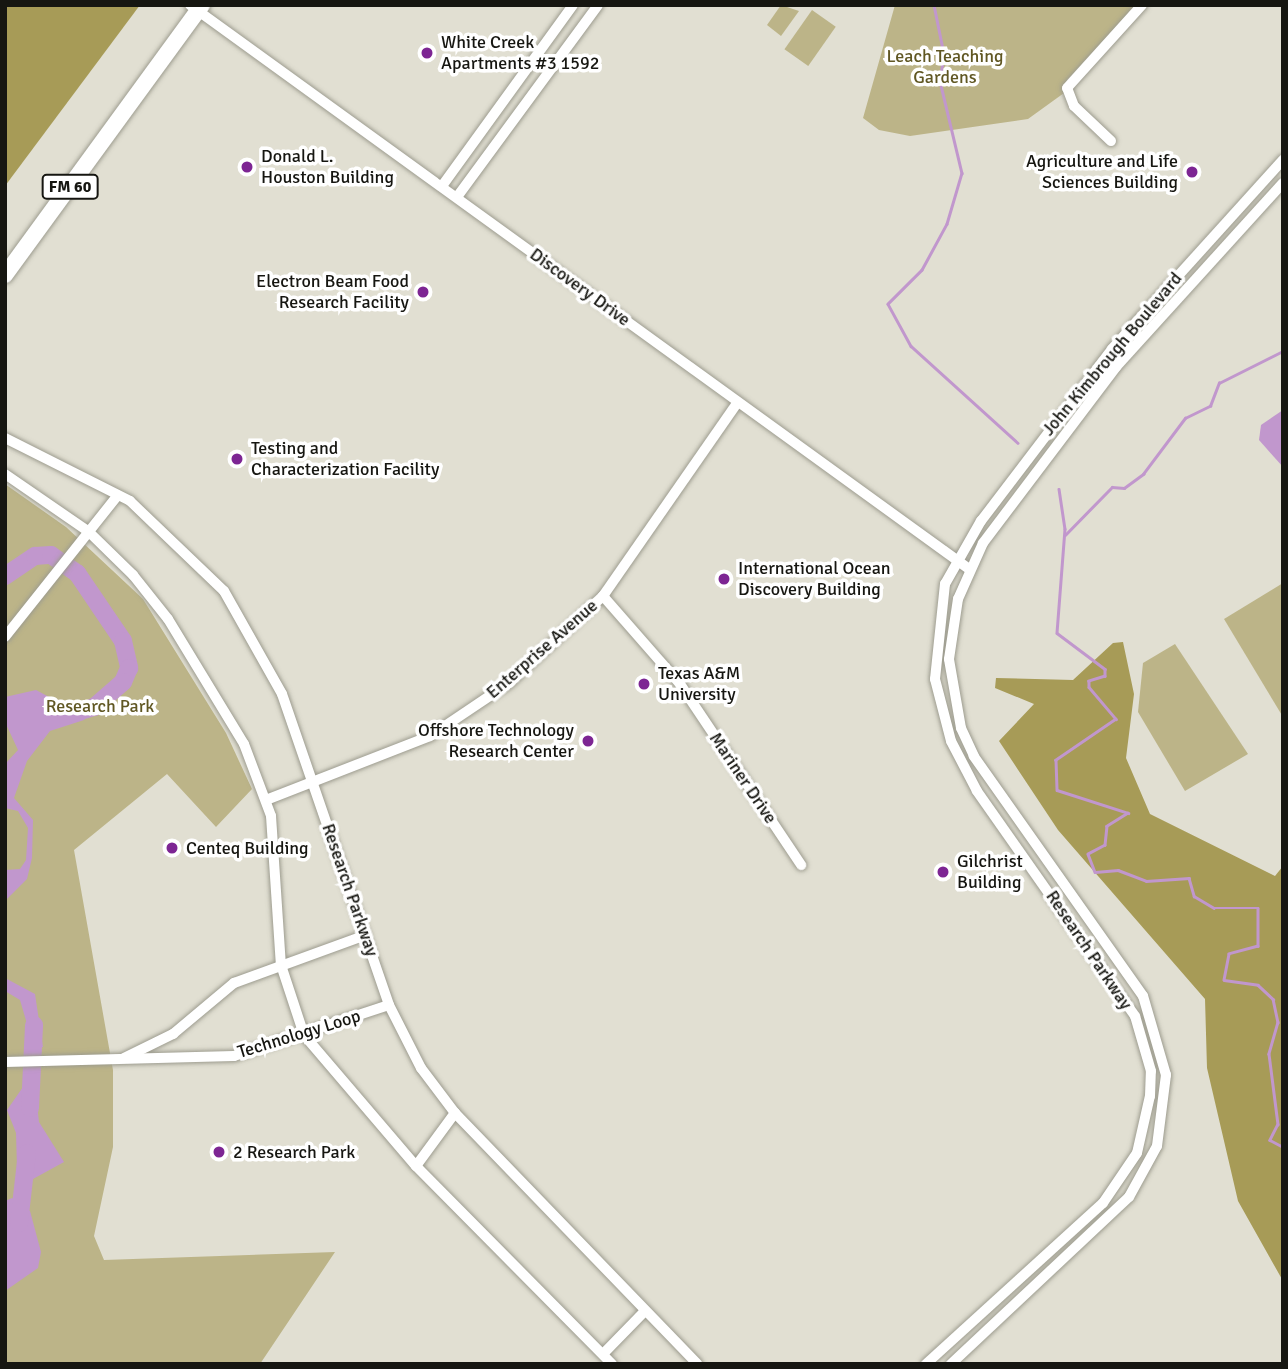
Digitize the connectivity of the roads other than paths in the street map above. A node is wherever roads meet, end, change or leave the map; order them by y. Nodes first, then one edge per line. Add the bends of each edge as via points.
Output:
1 (573, 5) edge
2 (598, 5) edge
3 (1142, 5) edge
4 (196, 7) edge
5 (500, 106) junction
6 (516, 117) junction
7 (1111, 141) dead end
8 (1283, 160) edge
9 (1283, 183) edge
10 (442, 186) junction
11 (457, 197) junction
12 (1185, 266) junction
13 (5, 275) edge
14 (1197, 277) junction
15 (738, 402) junction
16 (5, 438) edge
17 (5, 474) edge
18 (118, 495) junction
19 (89, 533) junction
20 (955, 560) junction
21 (969, 569) junction
22 (603, 596) junction
23 (5, 637) edge
24 (961, 728) junction
25 (948, 732) junction
26 (314, 785) junction
27 (266, 800) junction
28 (1045, 858) junction
29 (801, 865) dead end
30 (1031, 866) junction
31 (366, 935) junction
32 (281, 965) junction
33 (389, 1005) junction
34 (304, 1035) junction
35 (124, 1058) junction
36 (6, 1062) edge
37 (455, 1113) junction
38 (416, 1166) junction
39 (1062, 1240) junction
40 (1070, 1251) junction
41 (645, 1311) junction
42 (603, 1354) junction
43 (612, 1364) edge
44 (697, 1364) edge
45 (926, 1364) edge
46 (951, 1364) edge

1 - 5 street
2 - 6 street
3 - 7 street via 1067,88 1074,106
4 - 10 street, Discovery Drive
4 - 13 main road, FM 60
5 - 6 street
5 - 10 street
6 - 11 street
8 - 12 street, John Kimbrough Boulevard
9 - 14 street, John Kimbrough Boulevard
10 - 11 street, Discovery Drive
11 - 15 street, Discovery Drive
12 - 14 street
12 - 20 street, John Kimbrough Boulevard via 1112,349
14 - 21 street, John Kimbrough Boulevard via 1116,367
15 - 20 street, Discovery Drive
15 - 22 street, Enterprise Avenue
16 - 18 street, Research Parkway
17 - 19 street
18 - 19 street
18 - 26 street, Research Parkway via 196,559 250,628
19 - 23 street
19 - 27 street via 168,619 244,744
20 - 21 street, Discovery Drive
20 - 25 street, Research Parkway via 937,619 936,654
21 - 24 street, Research Parkway via 949,659
22 - 26 street, Enterprise Avenue via 509,683 463,715
22 - 29 street, Mariner Drive via 680,684
24 - 25 street
24 - 28 street, Research Parkway via 991,785
25 - 30 street, Research Parkway via 977,791
26 - 27 street, Enterprise Avenue
26 - 31 street, Research Parkway
27 - 32 street
28 - 30 street
28 - 40 street, Research Parkway via 1143,996 1166,1074 1157,1146 1145,1172 1129,1197
30 - 39 street, Research Parkway via 1121,993 1151,1071 1137,1153 1103,1203
31 - 32 street, Technology Loop
31 - 33 street, Research Parkway
32 - 34 street
32 - 35 street, Technology Loop via 234,983 173,1034
33 - 34 street, Technology Loop
33 - 37 street, Research Parkway via 421,1068
34 - 35 street, Technology Loop via 234,1056
34 - 38 street
35 - 36 street, Technology Loop
37 - 38 street
37 - 41 street, Research Parkway
38 - 42 street
39 - 40 street
39 - 45 street, Research Parkway
40 - 46 street, Research Parkway
41 - 42 street
41 - 44 street, Research Parkway
42 - 43 street

